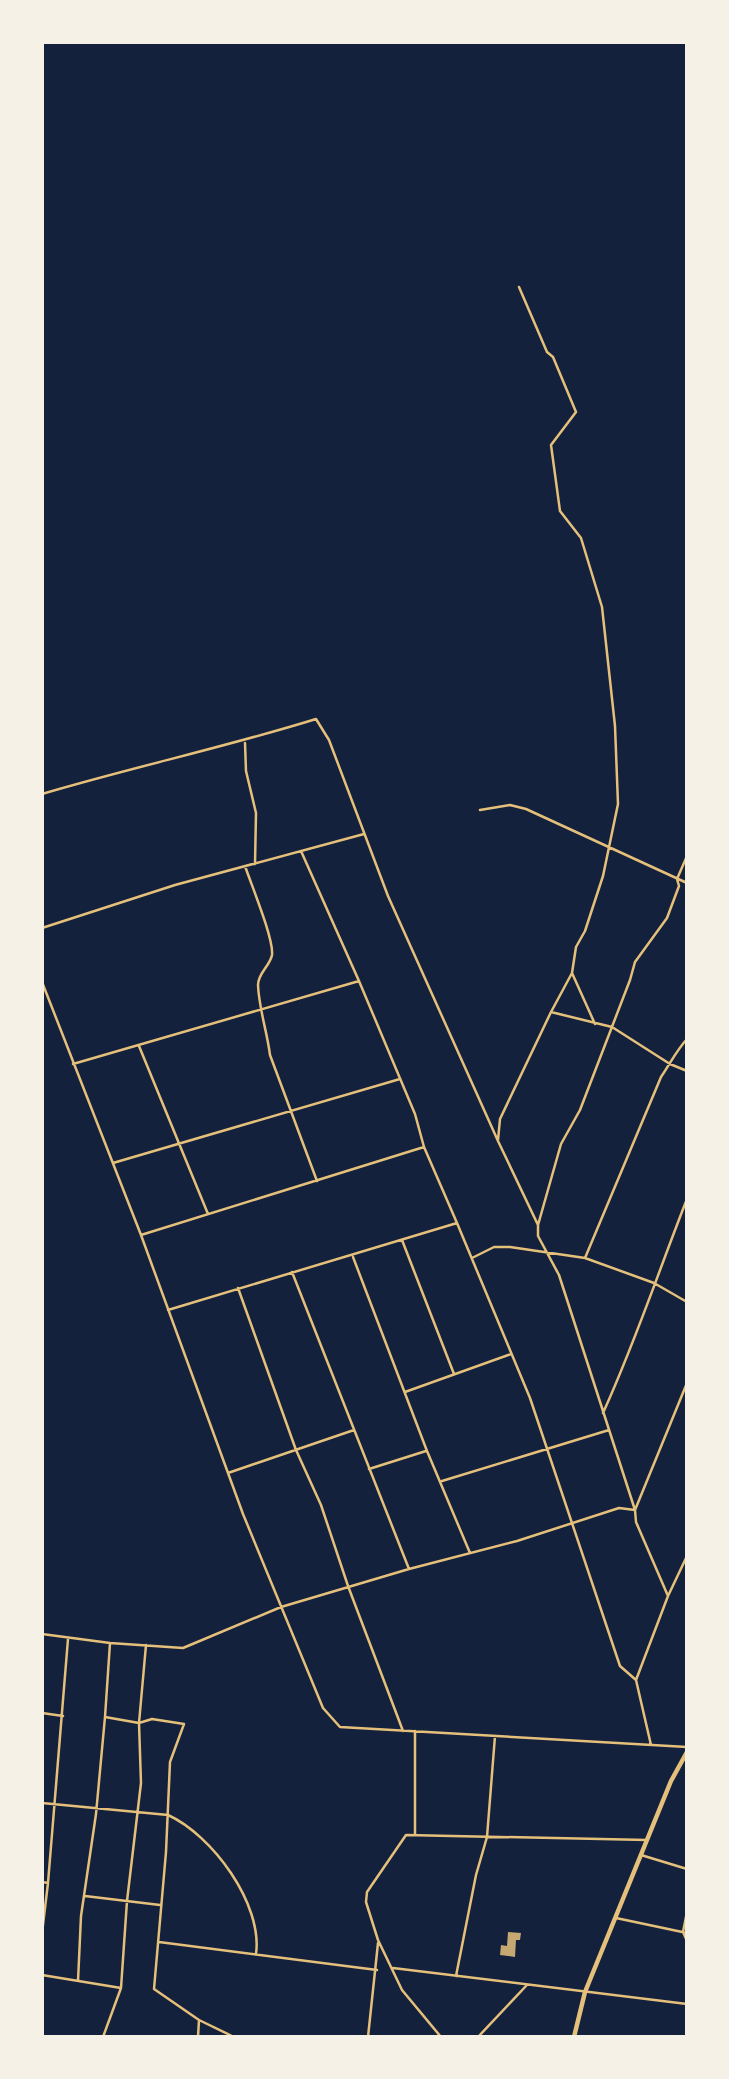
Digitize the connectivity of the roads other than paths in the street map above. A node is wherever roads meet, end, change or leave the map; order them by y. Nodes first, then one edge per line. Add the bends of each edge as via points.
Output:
1 (519, 287) dead end
2 (245, 741) junction
3 (42, 794) edge
4 (480, 810) dead end
5 (364, 834) junction
6 (609, 847) junction
7 (301, 851) junction
8 (687, 856) edge
9 (255, 864) junction
10 (245, 866) junction
11 (677, 879) junction
12 (687, 883) edge
13 (42, 928) edge
14 (572, 973) junction
15 (359, 981) junction
16 (42, 982) edge
17 (261, 1009) junction
18 (551, 1012) junction
19 (595, 1024) junction
20 (612, 1027) junction
21 (687, 1040) edge
22 (139, 1045) junction
23 (73, 1064) junction
24 (670, 1064) junction
25 (687, 1071) edge
26 (400, 1079) junction
27 (292, 1111) junction
28 (498, 1141) junction
29 (178, 1144) junction
30 (424, 1147) junction
31 (113, 1163) junction
32 (317, 1181) junction
33 (687, 1199) edge
34 (208, 1214) junction
35 (457, 1223) junction
36 (538, 1225) junction
37 (141, 1235) junction
38 (402, 1240) junction
39 (547, 1251) junction
40 (353, 1255) junction
41 (585, 1258) junction
42 (471, 1259) junction
43 (292, 1272) junction
44 (653, 1283) junction
45 (238, 1288) junction
46 (687, 1302) edge
47 (168, 1310) junction
48 (512, 1353) junction
49 (454, 1374) junction
50 (687, 1384) edge
51 (405, 1392) junction
52 (603, 1413) junction
53 (354, 1430) junction
54 (609, 1430) junction
55 (547, 1448) junction
56 (296, 1450) junction
57 (427, 1451) junction
58 (369, 1469) junction
59 (228, 1473) junction
60 (442, 1481) junction
61 (635, 1510) junction
62 (572, 1521) junction
63 (470, 1553) junction
64 (687, 1556) edge
65 (409, 1569) junction
66 (348, 1586) junction
67 (668, 1597) junction
68 (281, 1606) junction
69 (42, 1634) edge
70 (68, 1638) junction
71 (110, 1643) junction
72 (146, 1645) junction
73 (636, 1680) junction
74 (42, 1713) edge
75 (63, 1716) junction
76 (104, 1717) junction
77 (139, 1723) junction
78 (403, 1731) junction
79 (415, 1731) junction
80 (495, 1736) junction
81 (651, 1745) junction
82 (687, 1750) edge
83 (42, 1803) edge
84 (55, 1804) junction
85 (96, 1809) junction
86 (136, 1812) junction
87 (168, 1815) junction
88 (415, 1835) junction
89 (487, 1837) junction
90 (647, 1840) junction
91 (641, 1855) junction
92 (687, 1869) edge
93 (42, 1882) edge
94 (48, 1883) junction
95 (85, 1896) junction
96 (127, 1901) junction
97 (160, 1905) junction
98 (687, 1912) edge
99 (616, 1918) junction
100 (42, 1933) edge
101 (685, 1933) edge
102 (378, 1940) junction
103 (687, 1941) edge
104 (159, 1942) junction
105 (256, 1954) junction
106 (393, 1968) junction
107 (377, 1970) junction
108 (42, 1975) edge
109 (456, 1976) junction
110 (78, 1982) junction
111 (527, 1985) junction
112 (121, 1988) junction
113 (585, 1992) junction
114 (687, 2004) edge
115 (199, 2020) junction
116 (103, 2037) edge
117 (198, 2037) edge
118 (234, 2037) edge
119 (368, 2037) edge
120 (441, 2037) edge
121 (478, 2037) edge
122 (574, 2037) edge

1 - 6 street via 576,412 551,445 560,511 581,538 602,607 618,804
2 - 3 street
2 - 5 street via 316,719 329,740
2 - 9 street via 246,771 256,813
4 - 6 street via 510,805 526,809
5 - 7 street
5 - 28 street
6 - 11 street
6 - 14 street
7 - 9 street
7 - 15 street
8 - 11 street
9 - 10 street
10 - 13 street
10 - 17 street via 272,955 258,981
11 - 12 street
11 - 20 street via 679,886 667,918 635,962
14 - 18 street
14 - 19 street
15 - 17 street
15 - 26 street
16 - 23 street
17 - 22 street
17 - 27 street via 270,1055
18 - 19 street
18 - 28 street via 500,1119
19 - 20 street
20 - 24 street
20 - 36 street via 580,1110 561,1144
21 - 24 street
22 - 23 street
22 - 29 street
23 - 31 street
24 - 25 street
24 - 41 street
26 - 27 street
26 - 30 street
27 - 29 street
27 - 32 street
28 - 36 street
29 - 31 street
29 - 34 street
30 - 32 street
30 - 35 street
31 - 37 street
32 - 34 street
33 - 44 street
34 - 37 street
35 - 38 street
35 - 42 street
36 - 39 street via 538,1236
37 - 47 street
38 - 40 street
38 - 49 street
39 - 41 street
39 - 42 street via 494,1247
39 - 52 street via 559,1275
40 - 43 street
40 - 51 street
41 - 44 street
42 - 48 street
43 - 45 street
43 - 53 street
44 - 46 street
44 - 52 street via 631,1350
45 - 47 street
45 - 56 street
47 - 59 street
48 - 49 street
48 - 55 street
49 - 51 street
50 - 61 street
51 - 57 street
52 - 54 street
53 - 56 street
53 - 58 street
54 - 55 street
54 - 61 street
55 - 60 street
55 - 62 street
56 - 59 street
56 - 66 street via 321,1505
57 - 58 street
57 - 60 street
58 - 65 street
59 - 68 street
60 - 63 street
61 - 62 street via 619,1508
61 - 67 street
62 - 63 street
62 - 73 street via 620,1665
63 - 65 street
64 - 67 street
65 - 66 street
66 - 68 street
66 - 78 street
67 - 73 street
68 - 72 street via 183,1648
68 - 78 street via 323,1708 340,1727
69 - 70 street
70 - 71 street
70 - 75 street
71 - 72 street
71 - 76 street
72 - 77 street
73 - 81 street
74 - 75 street
75 - 84 street
76 - 77 street
76 - 85 street
77 - 86 street via 141,1783
77 - 87 street via 152,1719 184,1724 170,1762
78 - 79 street
79 - 80 street
79 - 88 street
80 - 81 street
80 - 89 street
81 - 82 street
82 - 90 main road
83 - 84 street
84 - 85 street
84 - 94 street
85 - 86 street
85 - 95 street
86 - 87 street
86 - 96 street
87 - 97 street
87 - 105 street via 185,1823 232,1874 251,1914
88 - 89 street
88 - 102 street via 406,1835 367,1892
89 - 90 street
89 - 109 street
90 - 91 main road
91 - 92 street
91 - 99 main road
93 - 94 street
94 - 100 street
95 - 96 street
95 - 110 street
96 - 97 street
96 - 112 street
97 - 104 street
98 - 101 street
99 - 101 street
99 - 113 main road
101 - 103 street
102 - 106 street
102 - 107 street
104 - 105 street
104 - 115 street via 154,1989
105 - 107 street
106 - 109 street
106 - 120 street via 402,1990
107 - 119 street
108 - 110 street
109 - 111 street
110 - 112 street
111 - 113 street
111 - 121 street
112 - 116 street
113 - 114 street
113 - 122 main road
115 - 117 street
115 - 118 street

